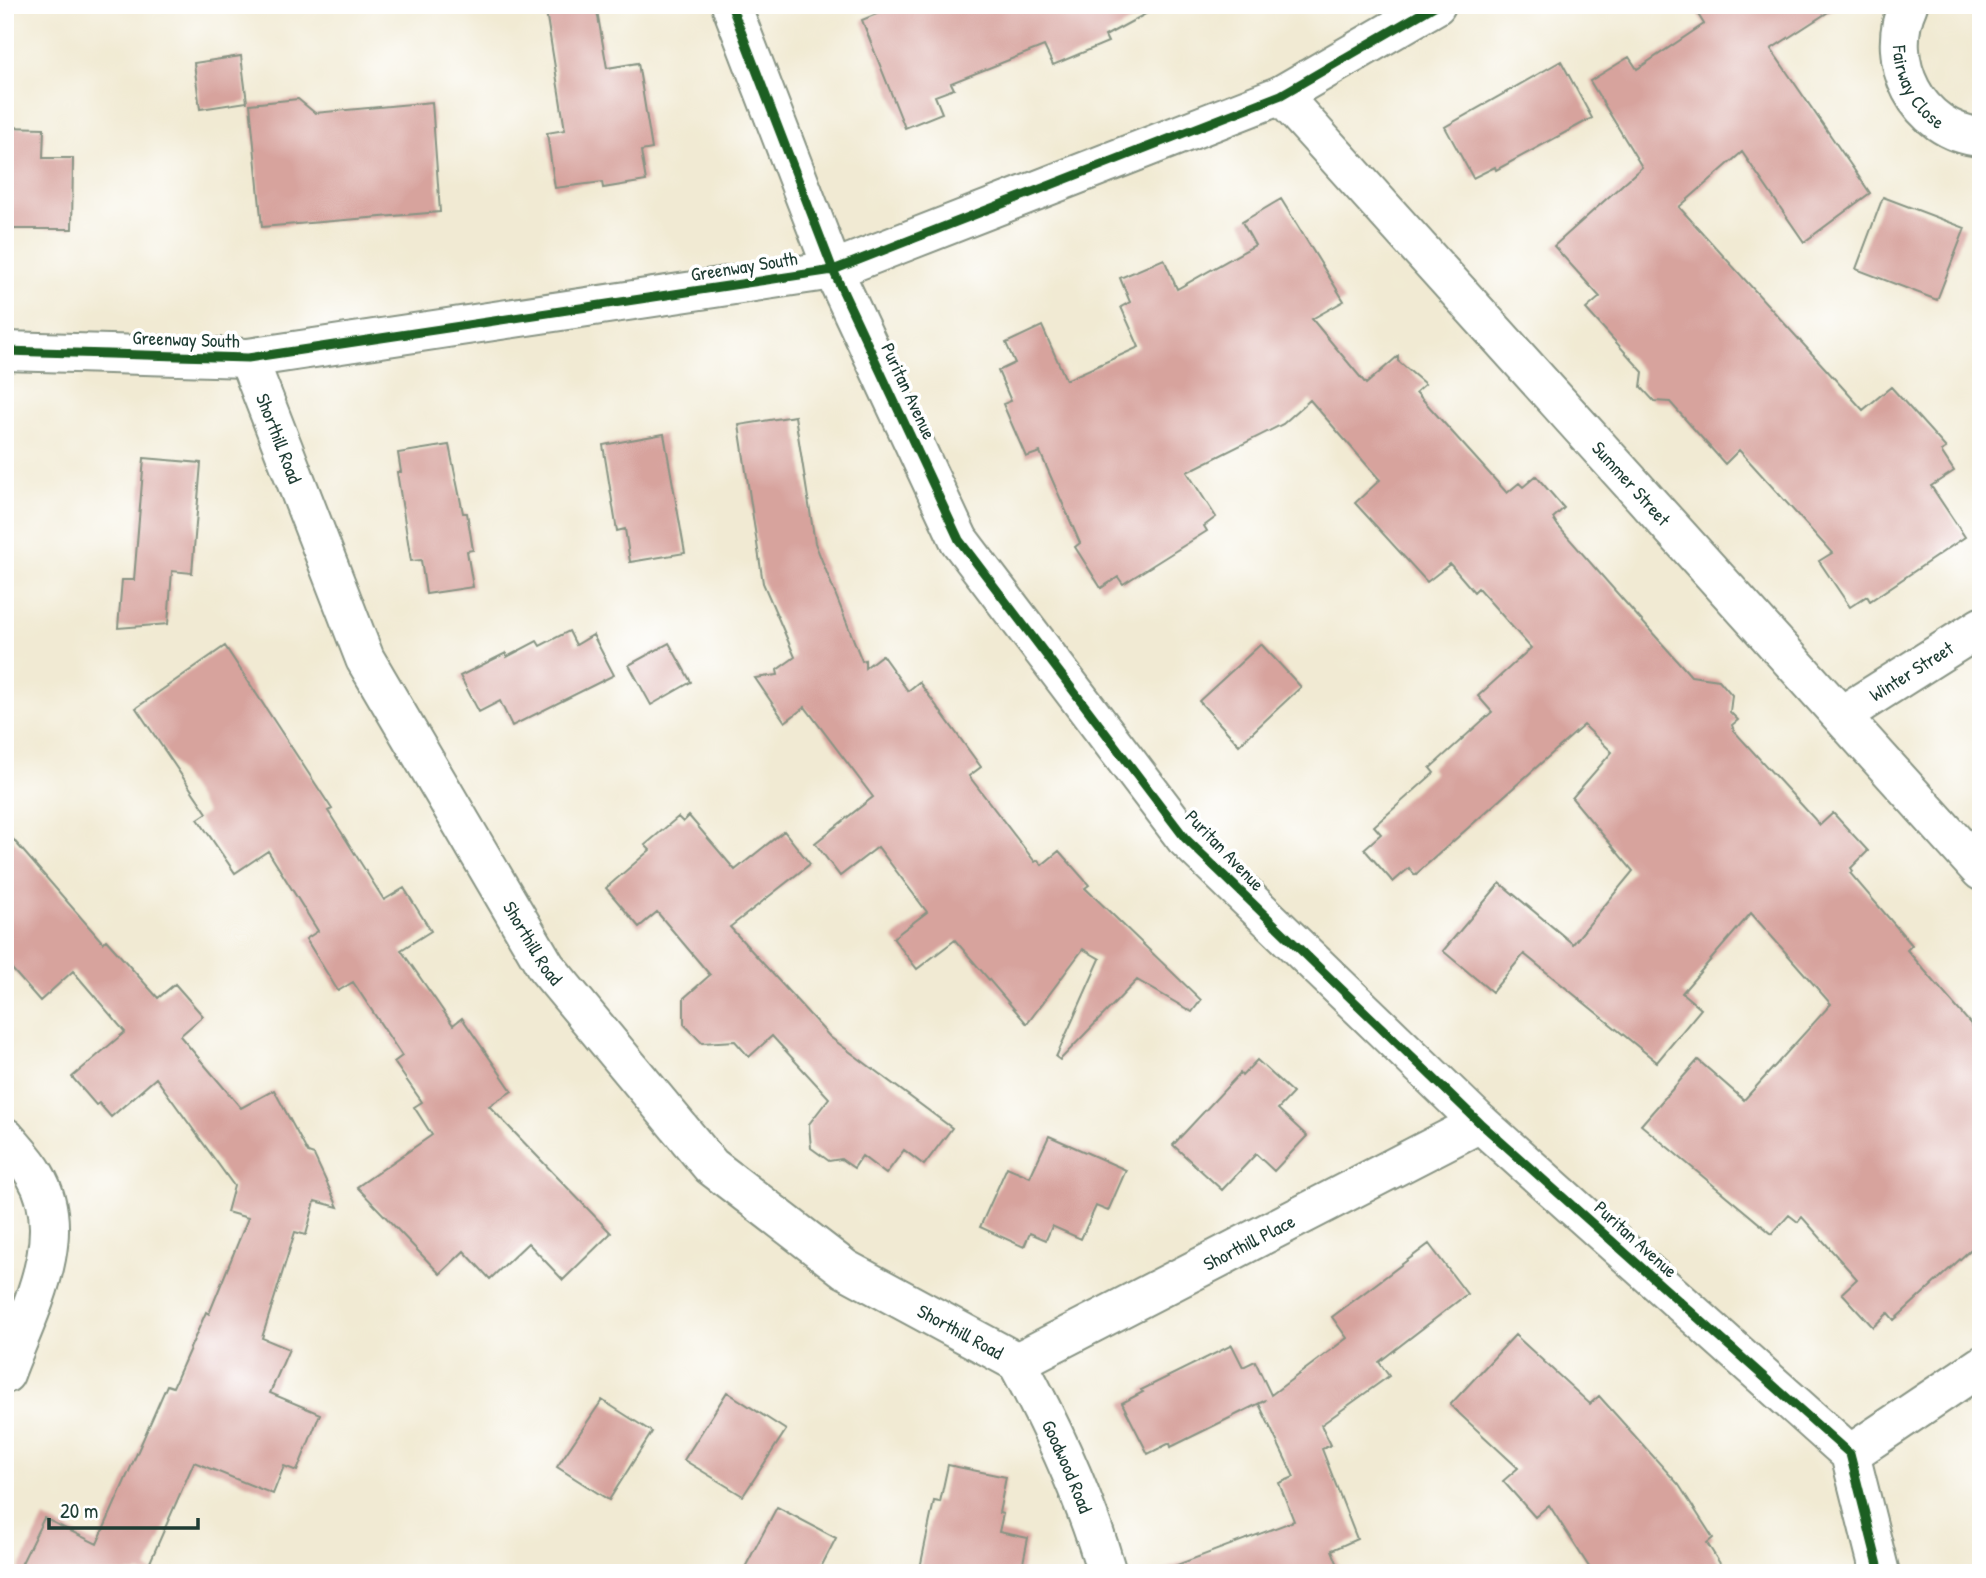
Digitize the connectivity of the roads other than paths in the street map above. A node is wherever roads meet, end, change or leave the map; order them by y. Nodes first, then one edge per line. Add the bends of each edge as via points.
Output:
1 (731, 5) edge
2 (1436, 5) edge
3 (1908, 5) edge
4 (1281, 95) junction
5 (1981, 137) edge
6 (833, 270) junction
7 (5, 352) edge
8 (248, 358) junction
9 (1981, 627) edge
10 (1842, 715) junction
11 (1981, 872) edge
12 (1480, 1123) junction
13 (5, 1137) edge
14 (1017, 1362) junction
15 (1981, 1366) edge
16 (5, 1374) edge
17 (1850, 1454) junction
18 (1107, 1573) edge
19 (1880, 1573) edge

1 - 6 street, Puritan Avenue
2 - 4 street, Greenway South
3 - 5 street, Fairway Close via 1900,22 1899,52 1905,81 1921,106 1944,125
4 - 6 street, Greenway South
4 - 10 street, Summer Street
6 - 8 street, Greenway South
6 - 12 street, Puritan Avenue via 959,540 1151,794 1185,838
7 - 8 street, Greenway South
8 - 14 street, Shorthill Road via 365,659 546,967 710,1166 845,1269
9 - 10 street, Winter Street
10 - 11 street, Summer Street
12 - 14 street, Shorthill Place
12 - 17 street, Puritan Avenue
13 - 16 street via 36,1175 48,1206 50,1233 38,1285
14 - 18 street, Goodwood Road via 1092,1521
15 - 17 street
17 - 19 street

